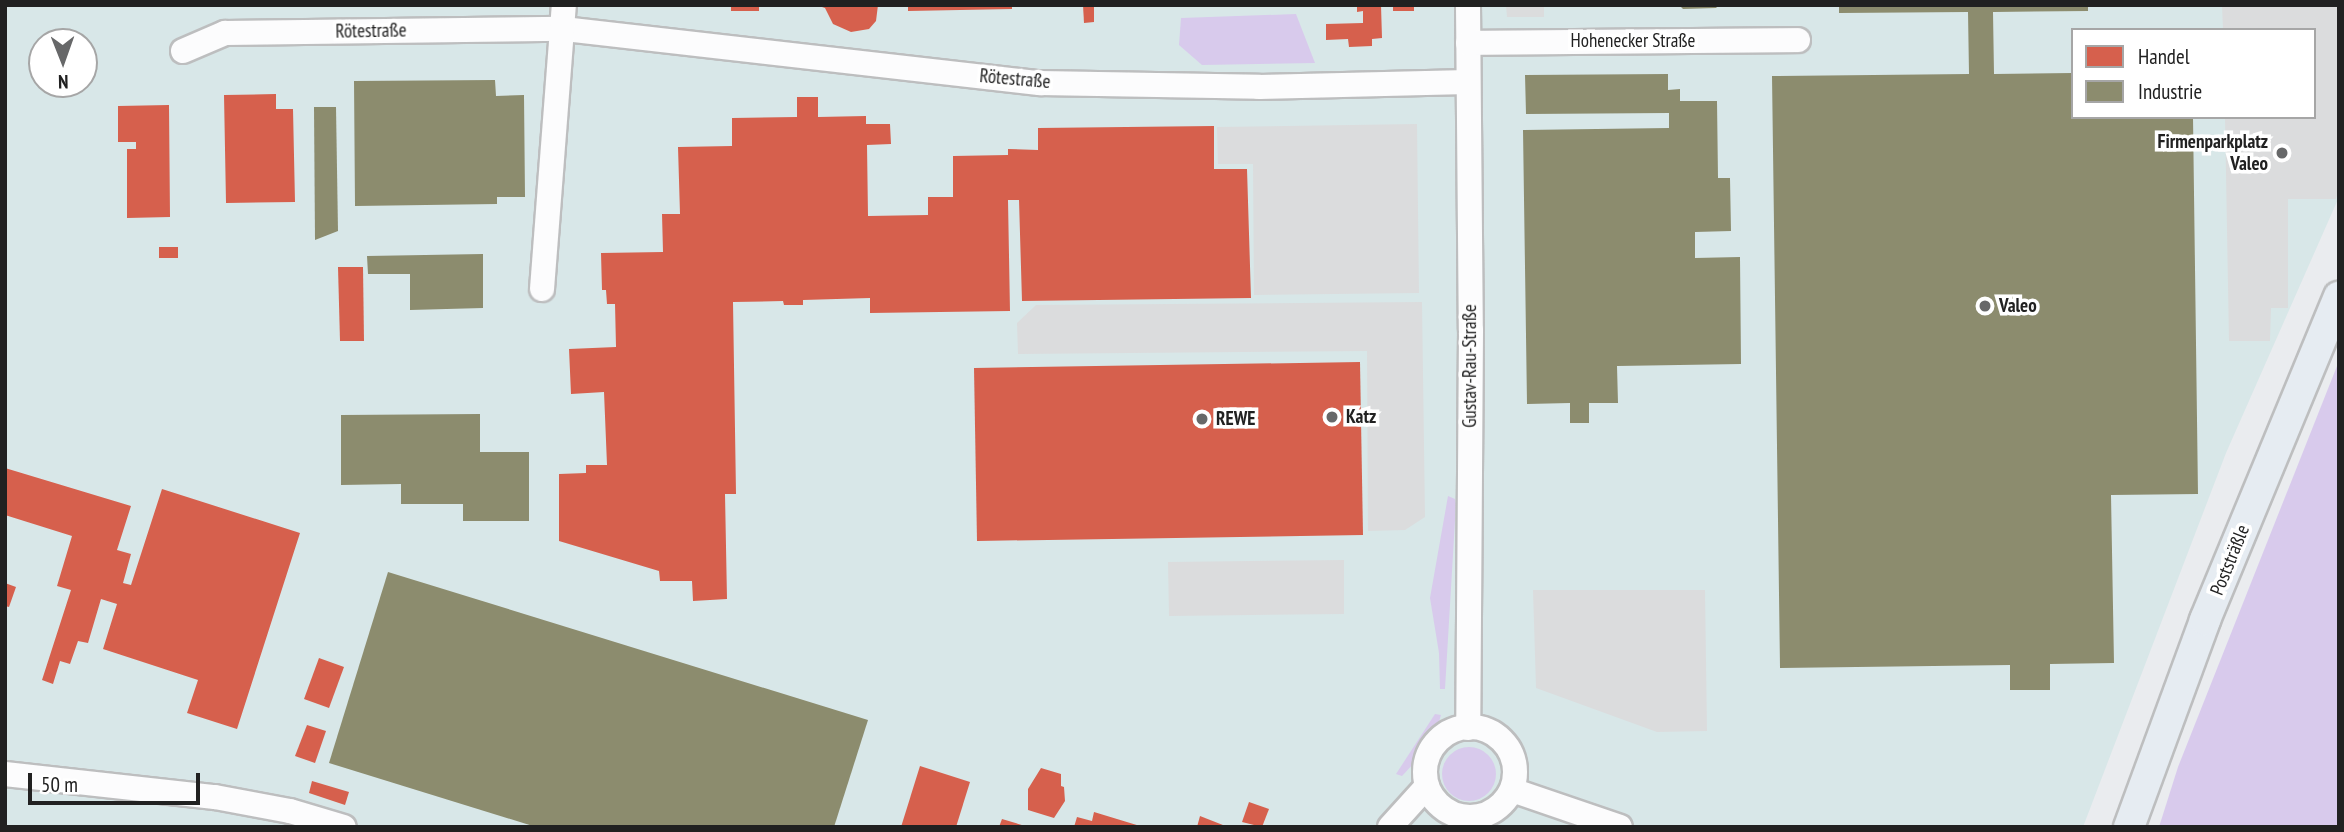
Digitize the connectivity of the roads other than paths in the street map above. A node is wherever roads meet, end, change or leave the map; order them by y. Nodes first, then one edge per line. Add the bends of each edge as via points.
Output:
1 (1468, 5) edge
2 (564, 17) edge
3 (1798, 40) dead end
4 (1468, 43) junction
5 (183, 51) dead end
6 (1468, 82) junction
7 (542, 289) dead end
8 (2339, 297) edge
9 (1468, 728) junction
10 (5, 774) edge
11 (1427, 786) junction
12 (1512, 790) junction
13 (344, 827) edge
14 (1390, 827) edge
15 (1620, 827) edge
16 (2129, 827) edge

1 - 4 street, Gustav-Rau-Straße
2 - 5 street, Rötestraße via 225,33
2 - 6 street, Rötestraße via 1040,83 1259,87
2 - 7 street
3 - 4 street, Hohenecker Straße
4 - 6 street, Gustav-Rau-Straße
6 - 9 street, Gustav-Rau-Straße
8 - 16 main road, Poststräßle via 2205,620
9 - 11 street via 1443,737 1433,747 1425,772
9 - 12 street via 1483,729 1507,747 1515,768
10 - 13 street via 215,797
11 - 12 street via 1446,810 1468,817 1491,812
11 - 14 street
12 - 15 street

